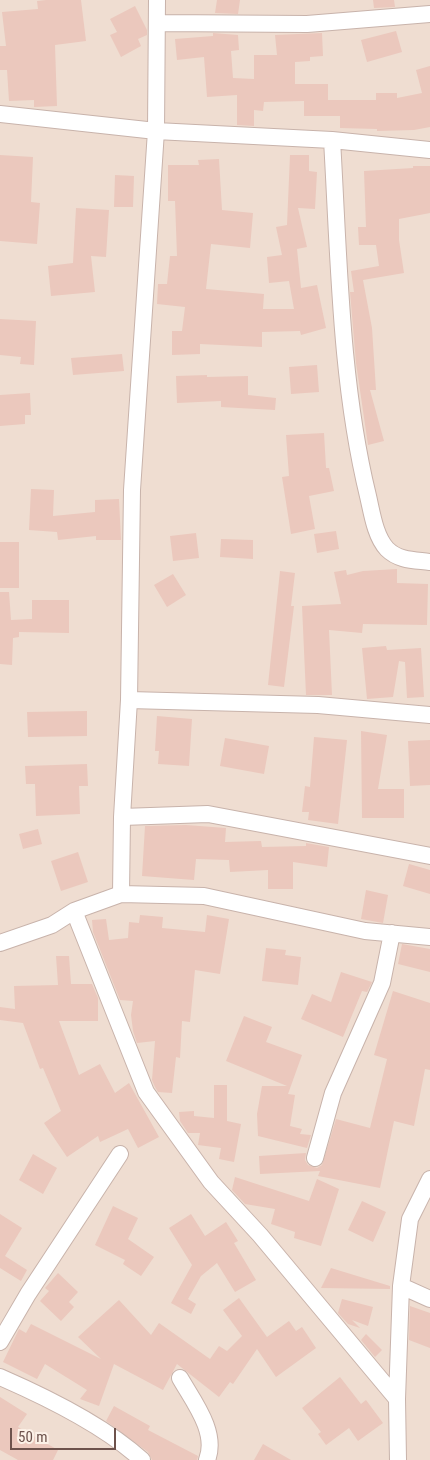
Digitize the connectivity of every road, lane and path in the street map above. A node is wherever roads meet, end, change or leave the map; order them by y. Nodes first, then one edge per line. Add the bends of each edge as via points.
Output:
1 (157, 0) edge
2 (430, 14) edge
3 (158, 22) junction
4 (0, 114) edge
5 (156, 131) junction
6 (332, 140) junction
7 (430, 150) edge
8 (430, 562) edge
9 (129, 700) junction
10 (430, 715) edge
11 (122, 817) junction
12 (430, 856) edge
13 (121, 894) junction
14 (74, 911) junction
15 (392, 933) junction
16 (430, 937) edge
17 (0, 943) edge
18 (120, 1154) dead end
19 (315, 1158) dead end
20 (430, 1179) edge
21 (401, 1286) junction
22 (430, 1299) edge
23 (0, 1342) edge
24 (0, 1377) edge
25 (180, 1378) dead end
26 (397, 1399) junction
27 (142, 1460) edge
28 (207, 1460) edge
29 (398, 1460) edge

1 - 3 street
2 - 3 street via 307,24
3 - 5 street
4 - 5 street
5 - 6 street
5 - 9 street via 132,490
6 - 7 street
6 - 8 street via 341,305 362,473 376,528 387,549 401,558
9 - 10 street via 318,705
9 - 11 street
11 - 12 street via 208,814
11 - 13 street
13 - 14 street
13 - 15 street via 204,896 322,922
14 - 17 street via 52,926
14 - 26 street via 146,1092 211,1182 260,1235
15 - 16 street
15 - 19 street via 382,983 333,1093
18 - 23 street
20 - 21 street via 410,1219
21 - 22 street
21 - 26 street
24 - 27 street via 44,1396
25 - 28 street via 208,1432 210,1454
26 - 29 street

